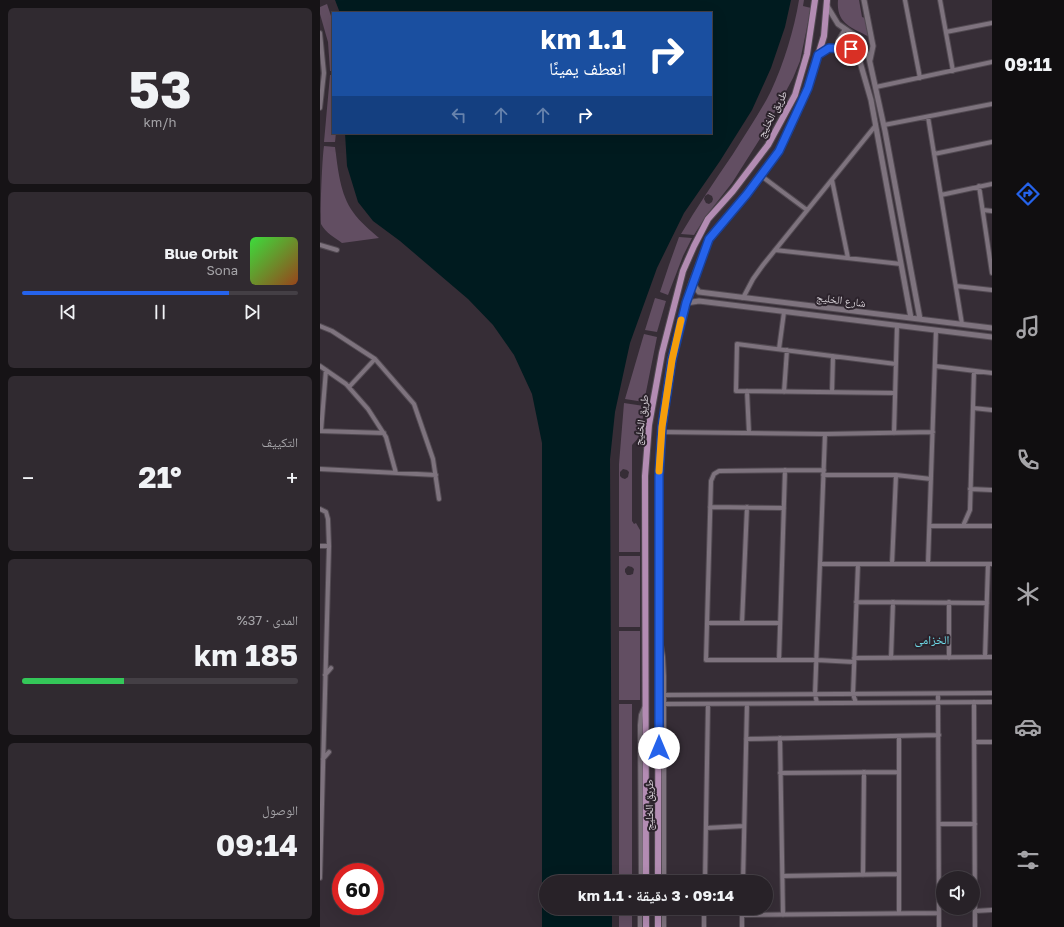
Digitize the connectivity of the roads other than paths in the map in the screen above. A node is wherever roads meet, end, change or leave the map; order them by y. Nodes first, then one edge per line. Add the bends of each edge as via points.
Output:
1 (815, 0) edge
2 (864, 0) edge
3 (905, 0) edge
4 (940, 0) edge
5 (827, 3) edge
6 (992, 23) edge
7 (845, 29) junction
8 (946, 32) junction
9 (320, 33) edge
10 (838, 41) dead end
11 (818, 55) junction
12 (870, 62) junction
13 (992, 62) edge
14 (953, 71) junction
15 (920, 78) junction
16 (876, 88) junction
17 (992, 104) edge
18 (320, 108) edge
19 (928, 117) junction
20 (876, 125) junction
21 (884, 125) junction
22 (992, 142) edge
23 (934, 154) junction
24 (760, 175) junction
25 (832, 180) junction
26 (992, 184) edge
27 (979, 186) junction
28 (941, 195) junction
29 (807, 210) junction
30 (983, 210) junction
31 (992, 211) edge
32 (320, 245) edge
33 (336, 250) dead end
34 (775, 250) junction
35 (991, 255) edge
36 (848, 258) junction
37 (901, 264) junction
38 (992, 273) edge
39 (692, 283) junction
40 (956, 286) junction
41 (992, 290) edge
42 (743, 298) junction
43 (686, 303) junction
44 (784, 312) junction
45 (910, 318) junction
46 (920, 319) junction
47 (962, 324) junction
48 (320, 326) edge
49 (897, 326) junction
50 (992, 328) edge
51 (936, 330) junction
52 (992, 337) edge
53 (779, 349) junction
54 (787, 350) junction
55 (833, 356) junction
56 (375, 359) junction
57 (896, 364) junction
58 (320, 366) edge
59 (935, 366) junction
60 (326, 370) junction
61 (974, 371) junction
62 (992, 373) edge
63 (348, 387) junction
64 (748, 391) junction
65 (784, 392) junction
66 (832, 392) junction
67 (895, 393) junction
68 (973, 408) junction
69 (992, 410) edge
70 (320, 431) edge
71 (662, 432) junction
72 (933, 432) junction
73 (384, 433) junction
74 (748, 433) junction
75 (894, 433) junction
76 (825, 434) junction
77 (320, 469) edge
78 (785, 470) junction
79 (824, 470) junction
80 (396, 473) junction
81 (436, 475) junction
82 (823, 475) junction
83 (896, 475) junction
84 (931, 479) junction
85 (970, 489) junction
86 (992, 490) edge
87 (439, 499) dead end
88 (710, 507) junction
89 (747, 507) junction
90 (784, 508) junction
91 (320, 509) edge
92 (930, 526) junction
93 (963, 526) junction
94 (992, 526) edge
95 (320, 546) edge
96 (329, 546) junction
97 (820, 564) junction
98 (858, 564) junction
99 (892, 564) junction
100 (928, 564) junction
101 (990, 564) edge
102 (856, 602) junction
103 (893, 602) junction
104 (949, 602) junction
105 (987, 603) junction
106 (707, 623) junction
107 (742, 623) junction
108 (780, 623) junction
109 (659, 636) junction
110 (320, 642) edge
111 (326, 642) junction
112 (985, 657) junction
113 (992, 657) edge
114 (891, 658) junction
115 (949, 658) junction
116 (779, 660) junction
117 (817, 660) junction
118 (854, 660) junction
119 (331, 668) dead end
120 (325, 675) junction
121 (992, 693) edge
122 (815, 694) junction
123 (853, 694) junction
124 (938, 694) junction
125 (664, 695) junction
126 (974, 702) junction
127 (992, 702) edge
128 (817, 703) junction
129 (856, 703) junction
130 (939, 703) junction
131 (646, 704) junction
132 (664, 704) junction
133 (708, 704) junction
134 (747, 704) junction
135 (939, 735) junction
136 (899, 736) junction
137 (780, 738) junction
138 (746, 739) junction
139 (974, 742) junction
140 (992, 742) edge
141 (329, 752) dead end
142 (323, 759) junction
143 (864, 772) junction
144 (899, 772) junction
145 (780, 773) junction
146 (321, 788) edge
147 (939, 824) junction
148 (975, 824) junction
149 (744, 826) junction
150 (706, 828) junction
151 (939, 871) edge
152 (975, 871) edge
153 (899, 874) junction
154 (641, 875) edge
155 (646, 875) edge
156 (658, 875) edge
157 (664, 875) edge
158 (705, 875) edge
159 (743, 875) edge
160 (863, 875) junction
161 (783, 876) junction
162 (320, 878) edge
163 (992, 910) edge
164 (980, 911) edge
165 (899, 913) junction
166 (936, 913) edge
167 (640, 915) edge
168 (646, 915) edge
169 (658, 915) edge
170 (664, 915) edge
171 (704, 915) edge
172 (742, 915) edge
173 (773, 915) edge
174 (783, 915) junction
175 (939, 915) edge
176 (975, 915) edge
177 (640, 927) edge
178 (646, 927) edge
179 (658, 927) edge
180 (664, 927) edge
181 (704, 927) edge
182 (742, 927) edge
183 (939, 927) edge
184 (976, 927) edge

1 - 131 main road, طريق الخليج via 807,54 795,94 768,145 708,219 694,246 683,271 662,353 649,424 645,476
2 - 12 street via 873,46
3 - 15 street
4 - 8 street
5 - 7 street via 838,24
5 - 11 main road, طريق الخليج via 824,36
6 - 8 street
7 - 10 street
7 - 12 street via 857,37
8 - 14 street
9 - 18 street via 324,73
11 - 20 street via 829,48 851,49 858,55 872,100
11 - 24 main road, طريق الخليج via 808,88 790,129 779,151
12 - 16 street
13 - 14 street
14 - 15 street
15 - 16 street
16 - 21 street
17 - 19 street
19 - 21 street
19 - 23 street
20 - 25 street
20 - 37 street
21 - 46 street
22 - 23 street
23 - 28 street
24 - 29 street
24 - 39 main road, طريق الخليج via 709,239
25 - 29 street
25 - 36 street
26 - 27 street
27 - 28 street
27 - 30 street
28 - 40 street
29 - 34 street
30 - 31 street
30 - 35 street
32 - 33 street
34 - 36 street
34 - 42 street via 753,279
35 - 38 street
36 - 37 street
37 - 45 street
39 - 42 street, شارع الخليج via 699,292
39 - 43 main road, طريق الخليج
40 - 41 street
40 - 47 street
42 - 45 street, شارع الخليج
43 - 44 street via 699,301
43 - 71 main road, طريق الخليج via 672,360
44 - 49 street
44 - 53 street
45 - 46 street, شارع الخليج
46 - 47 street, شارع الخليج
47 - 50 street, شارع الخليج
48 - 56 street
49 - 51 street
49 - 57 street
51 - 52 street
51 - 59 street
53 - 54 street
53 - 64 street via 737,344 736,391
54 - 55 street
54 - 65 street
55 - 57 street
55 - 66 street
56 - 63 street
56 - 81 street via 414,404
57 - 67 street
58 - 60 street
59 - 61 street
59 - 72 street
60 - 63 street
60 - 70 street
61 - 62 street
61 - 68 street
63 - 73 street via 368,409
64 - 65 street
64 - 74 street
65 - 66 street
66 - 67 street
67 - 75 street
68 - 69 street
68 - 85 street
70 - 73 street
71 - 74 street
71 - 109 main road, طريق الخليج via 659,476
72 - 75 street
72 - 84 street
73 - 80 street
74 - 76 street
75 - 76 street
76 - 79 street
77 - 80 street
78 - 79 street
78 - 88 street via 719,471 714,474 711,481
78 - 90 street
79 - 82 street
80 - 81 street
81 - 87 street
82 - 83 street
82 - 97 street
83 - 84 street
83 - 99 street
84 - 92 street
85 - 86 street
85 - 93 street via 970,510
88 - 89 street
88 - 106 street
89 - 90 street
89 - 107 street
90 - 108 street
91 - 96 street via 326,512 328,519
92 - 93 street
92 - 100 street
93 - 94 street
95 - 96 street
96 - 111 street
97 - 98 street
97 - 117 street
98 - 99 street
98 - 102 street
99 - 100 street
100 - 101 street
101 - 105 street
102 - 103 street
102 - 118 street
103 - 104 street
103 - 114 street
104 - 105 street
104 - 115 street
105 - 112 street
106 - 107 street
106 - 116 street via 706,660
107 - 108 street
108 - 116 street
109 - 125 street via 663,657
109 - 156 main road, طريق الخليج
110 - 111 street
111 - 120 street
112 - 113 street
112 - 115 street
114 - 115 street
114 - 118 street
116 - 117 street
117 - 118 street
117 - 122 street
118 - 123 street
119 - 120 street
120 - 142 street
121 - 124 street
122 - 123 street
122 - 125 street
122 - 128 street
123 - 124 street
123 - 129 street
124 - 130 street
125 - 132 street
126 - 127 street
126 - 130 street
126 - 139 street
128 - 129 street
128 - 134 street
129 - 130 street
130 - 135 street
131 - 154 street via 640,725
131 - 155 main road, طريق الخليج
132 - 133 street
132 - 157 street
133 - 134 street
133 - 150 street
134 - 138 street
135 - 136 street
135 - 147 street
136 - 137 street
136 - 144 street
137 - 138 street
137 - 145 street
138 - 149 street
139 - 140 street
139 - 148 street
141 - 142 street
142 - 146 street
143 - 144 street
143 - 145 street
143 - 160 street
144 - 153 street
145 - 161 street
146 - 162 street
147 - 148 street
147 - 151 street
148 - 152 street
149 - 150 street
149 - 159 street
150 - 158 street
153 - 160 street
153 - 165 street
160 - 161 street
161 - 174 street
163 - 164 street
165 - 166 street
165 - 174 street
167 - 177 street
168 - 178 main road
169 - 179 main road
170 - 180 street
171 - 181 street
172 - 182 street
173 - 174 street
175 - 183 street
176 - 184 street

